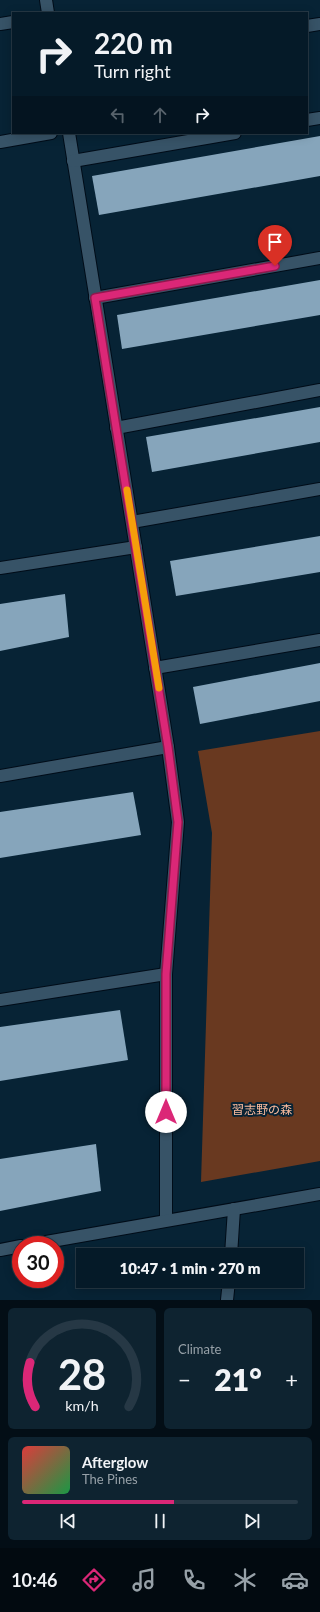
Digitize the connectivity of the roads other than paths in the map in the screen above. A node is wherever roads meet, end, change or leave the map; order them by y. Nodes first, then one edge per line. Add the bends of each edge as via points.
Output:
1 (46, 0) edge
2 (48, 12) edge
3 (12, 22) edge
4 (0, 24) edge
5 (320, 24) edge
6 (308, 26) edge
7 (320, 118) edge
8 (308, 120) edge
9 (45, 134) edge
10 (69, 134) edge
11 (229, 134) edge
12 (0, 142) edge
13 (73, 161) junction
14 (320, 258) edge
15 (95, 298) junction
16 (320, 390) edge
17 (116, 428) junction
18 (320, 489) edge
19 (132, 522) junction
20 (136, 547) junction
21 (0, 568) edge
22 (320, 640) edge
23 (155, 668) junction
24 (168, 747) junction
25 (0, 776) edge
26 (166, 974) junction
27 (0, 1000) edge
28 (320, 1194) edge
29 (234, 1209) junction
30 (166, 1220) junction
31 (64, 1239) edge
32 (12, 1248) edge
33 (231, 1248) edge
34 (0, 1250) edge
35 (228, 1288) edge
36 (227, 1300) edge

1 - 2 street
3 - 4 street
5 - 6 street
7 - 8 street
9 - 12 street
10 - 13 street
11 - 13 street
13 - 15 street
14 - 15 street
15 - 17 street
16 - 17 street
17 - 19 street
18 - 19 street
19 - 20 street
20 - 21 street
20 - 23 street
22 - 23 street
23 - 24 street
24 - 25 street
24 - 26 street via 178,822
26 - 27 street
26 - 30 street
28 - 29 street
29 - 30 street
29 - 33 street
30 - 31 street
32 - 34 street
35 - 36 street

